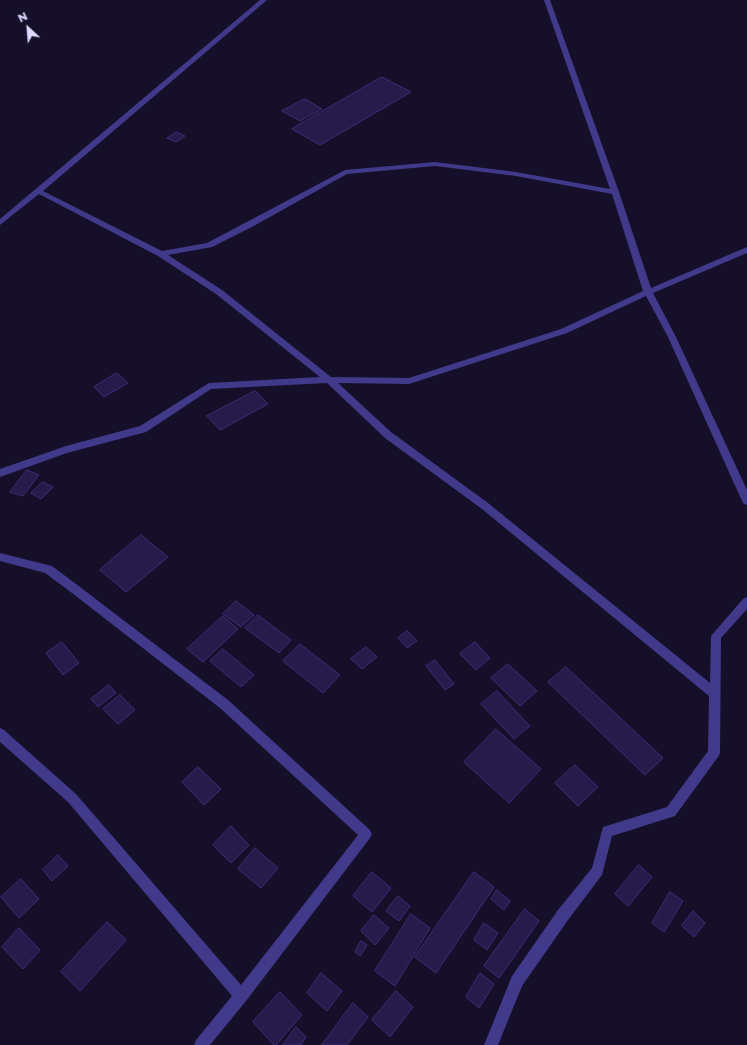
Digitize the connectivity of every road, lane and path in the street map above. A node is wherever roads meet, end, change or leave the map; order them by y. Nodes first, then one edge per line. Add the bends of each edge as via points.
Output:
1 (264, 0) edge
2 (546, 0) edge
3 (38, 191) junction
4 (616, 192) junction
5 (0, 223) edge
6 (747, 250) edge
7 (161, 254) junction
8 (648, 292) junction
9 (329, 380) junction
10 (0, 473) edge
11 (747, 502) edge
12 (0, 557) edge
13 (747, 602) edge
14 (715, 694) junction
15 (0, 734) edge
16 (241, 996) junction
17 (200, 1045) edge
18 (491, 1045) edge

1 - 3 street
2 - 4 street
3 - 5 street
3 - 7 street
4 - 7 street via 516,174 435,164 345,172 208,245
4 - 8 street
6 - 8 street
7 - 9 street via 219,292
8 - 9 street via 564,331 409,380
8 - 11 street via 672,337
9 - 10 street via 209,386 143,429 66,450
9 - 14 street via 388,436 485,506
12 - 16 street via 48,569 71,586 224,704 366,834
13 - 14 street via 716,636
14 - 18 street via 714,753 672,812 607,831 598,871 517,981
15 - 16 street via 72,798
16 - 17 street

